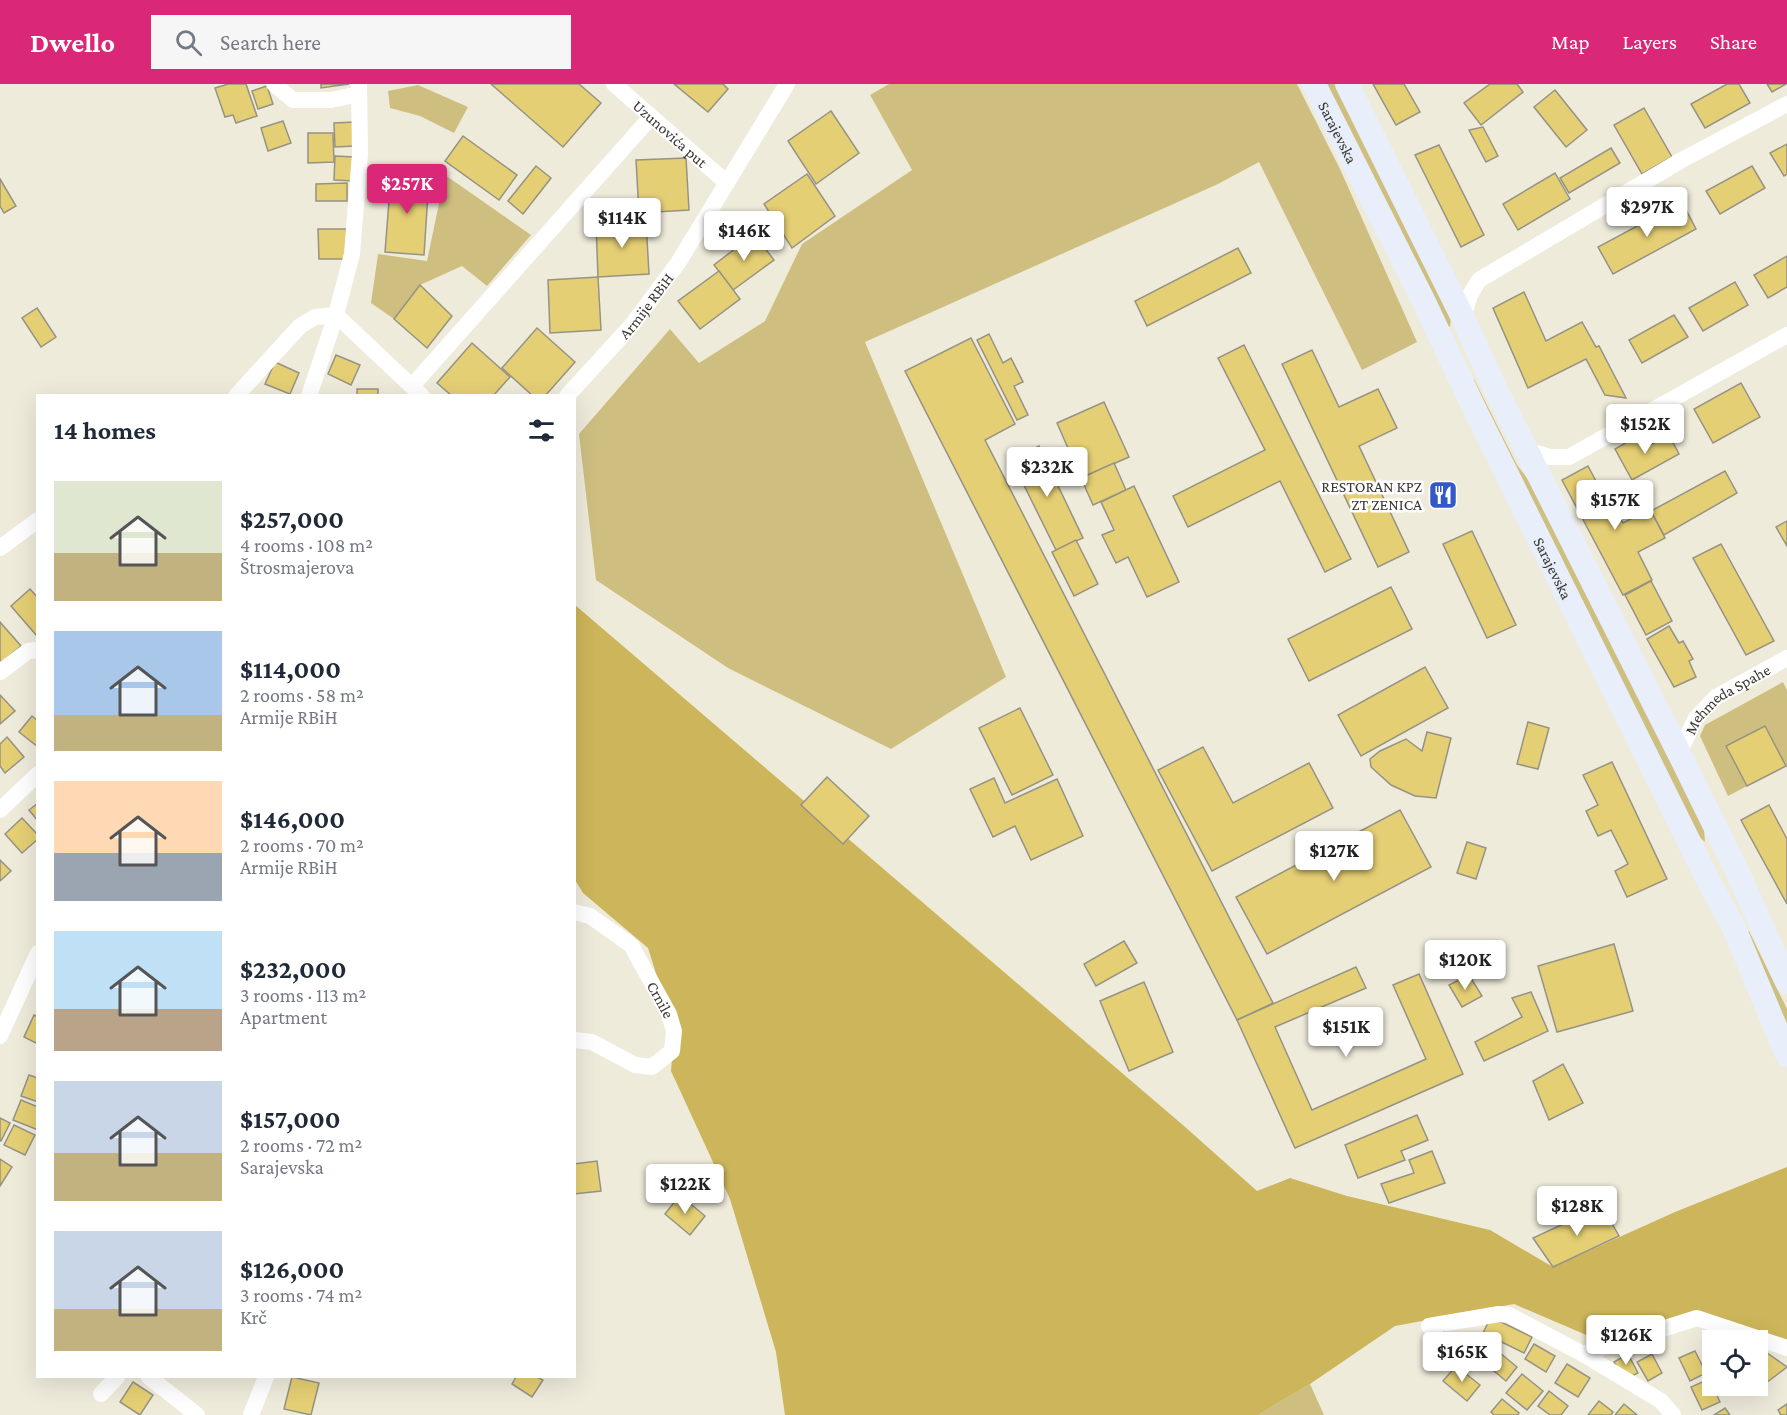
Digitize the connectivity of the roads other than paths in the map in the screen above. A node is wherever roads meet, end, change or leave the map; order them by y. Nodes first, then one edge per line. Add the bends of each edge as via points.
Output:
1 (274, 84) edge
2 (614, 84) edge
3 (787, 84) edge
4 (1314, 84) edge
5 (1347, 84) edge
6 (359, 89) edge
7 (1787, 104) edge
8 (651, 117) junction
9 (727, 183) junction
10 (336, 315) junction
11 (1463, 318) junction
12 (1787, 335) edge
13 (417, 391) edge
14 (238, 394) edge
15 (310, 394) edge
16 (569, 394) edge
17 (1526, 450) junction
18 (36, 521) edge
19 (0, 548) edge
20 (36, 650) edge
21 (1787, 658) edge
22 (0, 672) edge
23 (1679, 753) junction
24 (36, 776) edge
25 (0, 810) edge
26 (576, 912) edge
27 (36, 957) edge
28 (1787, 982) edge
29 (0, 1036) edge
30 (576, 1040) edge
31 (1787, 1055) edge
32 (1430, 1326) dead end
33 (1787, 1348) edge
34 (1583, 1354) junction
35 (116, 1378) edge
36 (150, 1378) edge
37 (267, 1378) edge
38 (100, 1394) dead end
39 (197, 1415) edge
40 (251, 1415) edge
41 (1673, 1415) edge

1 - 6 street via 293,100 331,100
2 - 8 street, Uzunovića put
3 - 9 street, Armije RBiH
4 - 31 main road, Sarajevska via 1734,928
5 - 11 main road, Sarajevska
6 - 10 street via 360,154 352,254
7 - 11 street via 1680,161 1479,280
8 - 9 street, Uzunovića put
8 - 13 street
9 - 16 street, Armije RBiH via 678,263 637,318
10 - 13 street
10 - 14 street via 315,317 300,326
10 - 15 street
11 - 17 main road, Sarajevska
12 - 17 street via 1569,457 1550,457
17 - 23 main road, Sarajevska
18 - 19 street
20 - 22 street via 27,651
21 - 23 street, Mehmeda Spahe via 1716,697 1696,718
23 - 28 main road, Sarajevska
24 - 25 street
26 - 30 street, Crnile via 590,916 631,945 669,1014 674,1031 672,1051 652,1066 635,1065 592,1042
27 - 29 street
32 - 34 street via 1509,1315
33 - 34 street via 1697,1318
34 - 41 street via 1661,1401
35 - 38 street
36 - 39 street
37 - 40 street

